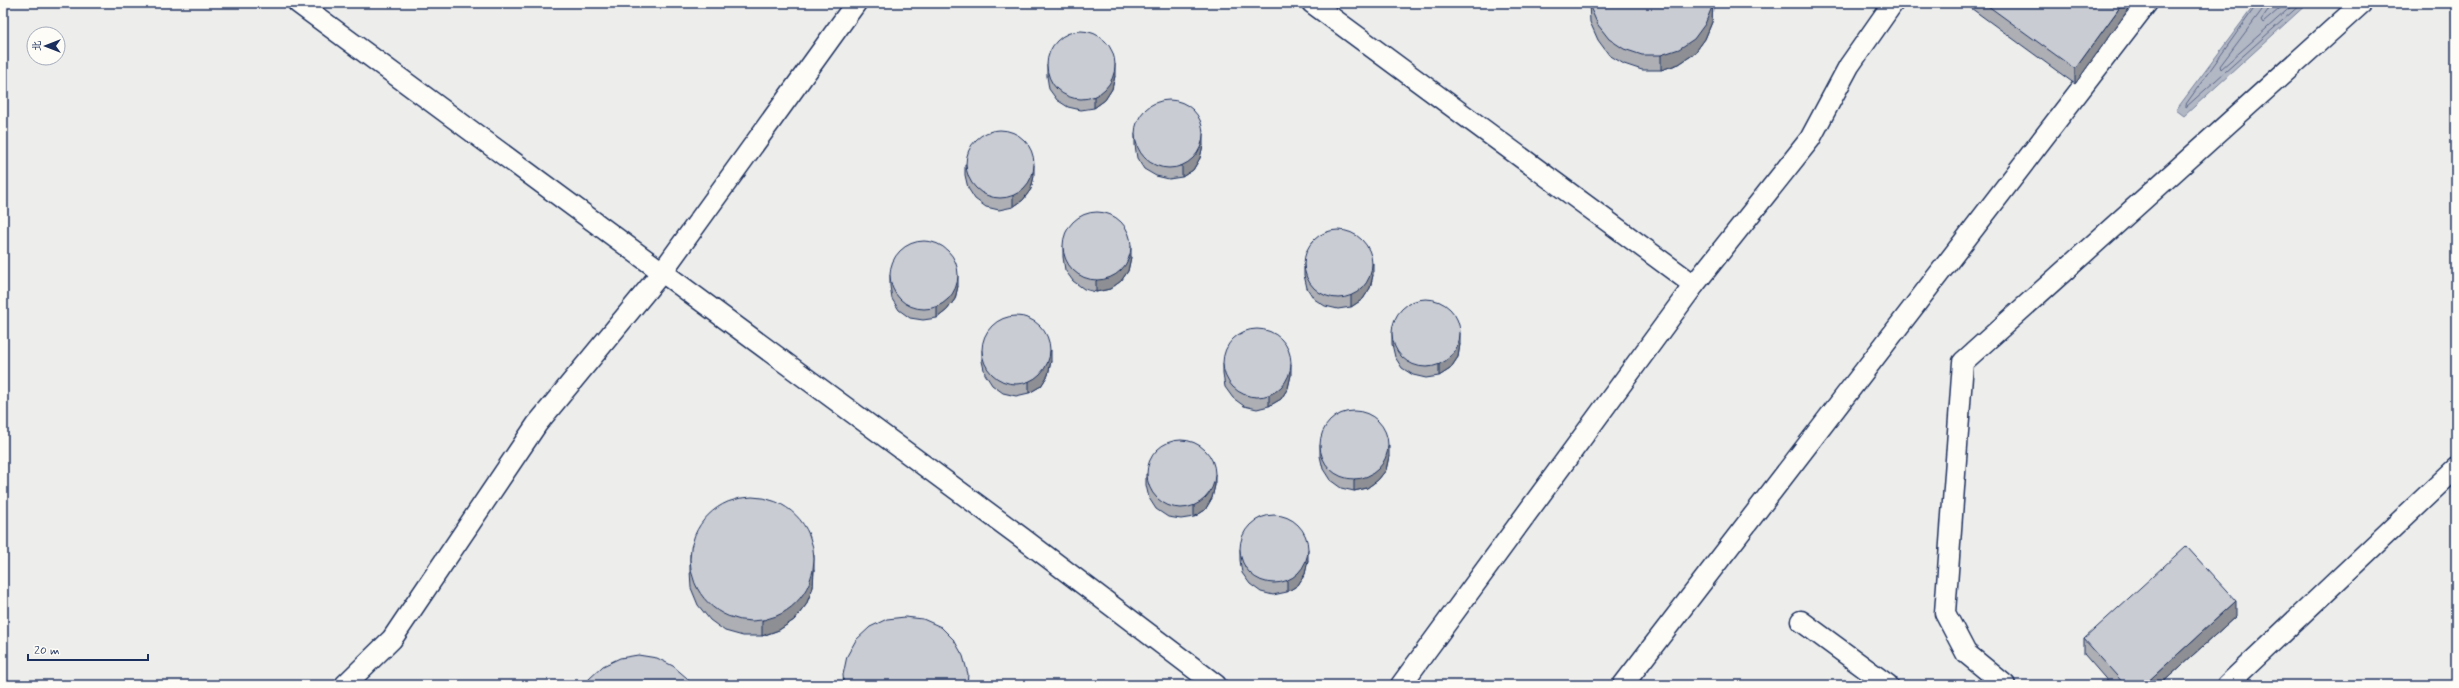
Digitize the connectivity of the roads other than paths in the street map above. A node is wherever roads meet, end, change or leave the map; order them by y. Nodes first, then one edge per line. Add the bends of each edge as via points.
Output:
1 (298, 3) edge
2 (856, 3) edge
3 (1312, 3) edge
4 (1893, 3) edge
5 (2146, 3) edge
6 (2362, 3) edge
7 (662, 272) junction
8 (1694, 284) junction
9 (2456, 468) edge
10 (1801, 621) dead end
11 (345, 685) edge
12 (1216, 685) edge
13 (1401, 685) edge
14 (1623, 685) edge
15 (1888, 685) edge
16 (2005, 685) edge
17 (2227, 685) edge

1 - 7 lane
2 - 7 lane
3 - 8 lane
4 - 8 lane via 1849,66 1810,139
5 - 14 lane
6 - 16 lane via 1963,362 1945,613 1966,653
7 - 11 lane via 537,424 392,639
7 - 12 lane via 1021,537
8 - 13 lane
9 - 17 lane
10 - 15 lane

